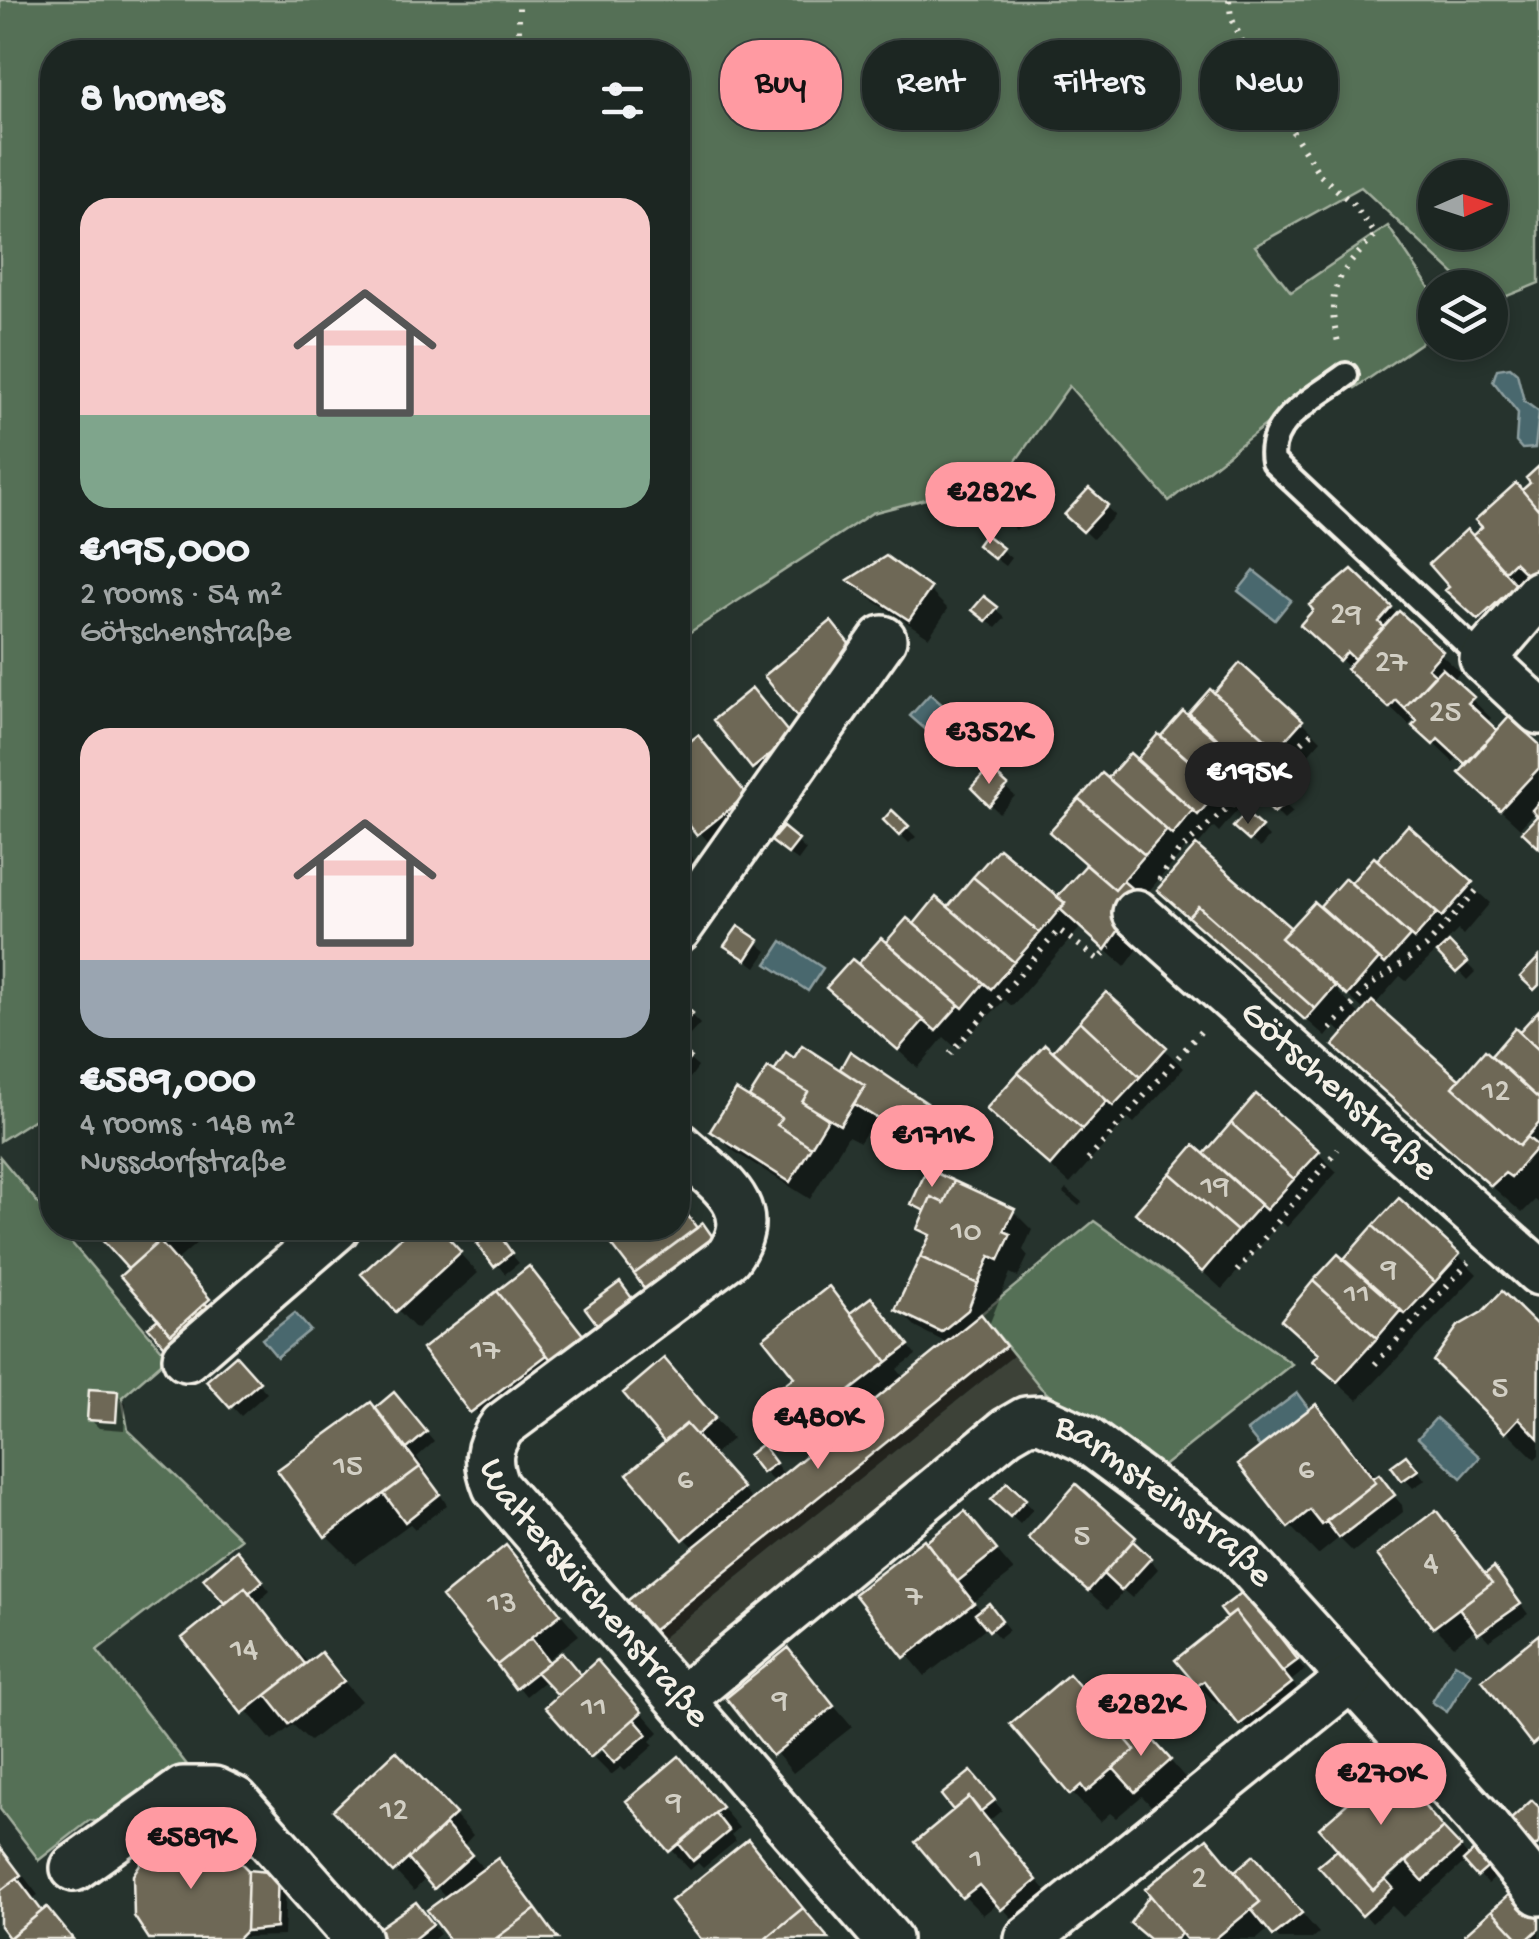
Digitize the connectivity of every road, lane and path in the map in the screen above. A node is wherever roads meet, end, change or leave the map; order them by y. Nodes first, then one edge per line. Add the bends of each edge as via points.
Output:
1 (519, 0) edge
2 (1229, 0) edge
3 (519, 40) edge
4 (1346, 375) joint
5 (1539, 594) edge
6 (883, 639) dead end
7 (1483, 658) junction
8 (1539, 712) edge
9 (1312, 732) dead end
10 (1476, 890) dead end
11 (690, 912) edge
12 (1136, 913) junction
13 (1230, 998) junction
14 (950, 1054) dead end
15 (1301, 1061) junction
16 (1365, 1118) junction
17 (690, 1158) edge
18 (1088, 1160) dead end
19 (322, 1240) edge
20 (1525, 1254) edge
21 (1237, 1271) dead end
22 (186, 1358) dead end
23 (1375, 1364) dead end
24 (1350, 1679) junction
25 (682, 1700) junction
26 (74, 1868) dead end
27 (1539, 1892) edge
28 (358, 1939) edge
29 (888, 1939) edge
30 (1028, 1939) edge

1 - 3 path
2 - 4 path via 1259,78 1320,174 1376,235 1338,274 1332,302
4 - 7 lane via 1276,429 1273,462
5 - 7 street
6 - 11 street
7 - 8 street
9 - 12 path via 1178,852
10 - 15 path via 1426,947 1371,985
12 - 13 street, Götschenstraße
12 - 14 path via 1099,960 1059,930
13 - 15 street, Götschenstraße
13 - 18 path
15 - 16 street, Götschenstraße
16 - 20 street, Götschenstraße
16 - 21 path
17 - 25 street, Walterskirchenstraße via 742,1212 742,1237 728,1258 503,1425 490,1442 488,1466 496,1487
19 - 22 street
20 - 23 path
24 - 25 street, Barmsteinstraße via 1236,1550 1084,1439 1026,1420
24 - 27 street, Barmsteinstraße
24 - 30 street
25 - 29 street, Walterskirchenstraße
26 - 28 street via 183,1790 214,1790 235,1800

